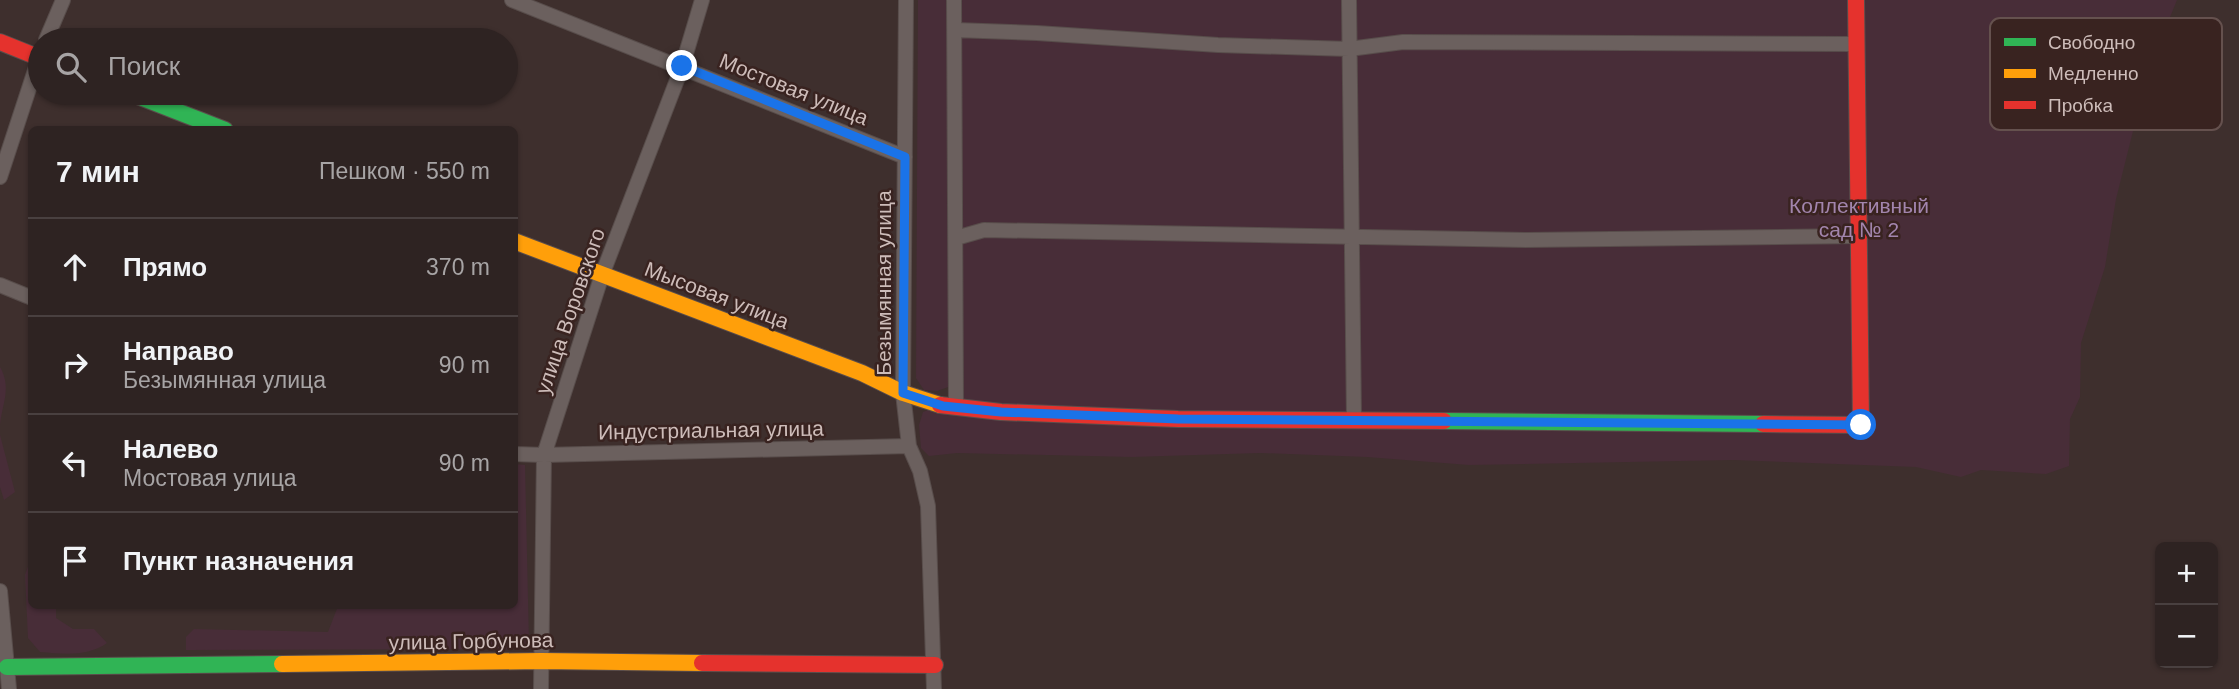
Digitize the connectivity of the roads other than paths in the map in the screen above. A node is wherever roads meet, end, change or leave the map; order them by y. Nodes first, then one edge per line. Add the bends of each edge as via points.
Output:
1 (63, 0) edge
2 (512, 0) edge
3 (702, 0) edge
4 (906, 0) edge
5 (954, 0) edge
6 (1349, 0) edge
7 (1856, 0) edge
8 (51, 28) edge
9 (955, 30) junction
10 (0, 42) edge
11 (1856, 44) junction
12 (1349, 49) junction
13 (28, 52) edge
14 (682, 66) junction
15 (28, 93) edge
16 (161, 105) edge
17 (215, 126) edge
18 (905, 157) junction
19 (0, 177) edge
20 (1353, 236) junction
21 (1858, 236) junction
22 (956, 238) junction
23 (518, 243) edge
24 (602, 275) junction
25 (0, 285) edge
26 (28, 296) edge
27 (903, 393) junction
28 (956, 407) junction
29 (1354, 420) junction
30 (909, 446) junction
31 (518, 454) edge
32 (544, 455) junction
33 (1, 597) edge
34 (541, 661) junction
35 (935, 665) junction
36 (7, 667) junction
37 (9, 689) edge
38 (541, 689) edge
39 (934, 689) edge

1 - 8 street
2 - 14 street, Мостовая улица
3 - 14 street, улица Воровского
4 - 18 street, Безымянная улица
5 - 9 street
6 - 12 street
7 - 11 street
9 - 12 street
9 - 22 street
10 - 13 street
11 - 12 street via 1402,42
11 - 21 street
12 - 20 street
14 - 18 street, Мостовая улица
14 - 24 street, улица Воровского
15 - 19 street
16 - 17 street
18 - 27 street, Безымянная улица
20 - 21 street via 1526,240
20 - 22 street via 984,230
20 - 29 street
21 - 29 street, Мысовая улица via 1861,425
22 - 28 street
23 - 24 street, Мысовая улица
24 - 27 street, Мысовая улица via 862,373
24 - 32 street, улица Воровского
25 - 26 street
27 - 28 street, Мысовая улица
27 - 30 street, Безымянная улица
28 - 29 street, Мысовая улица via 1178,419
30 - 32 street, Индустриальная улица
30 - 35 street, Безымянная улица via 928,506
31 - 32 street, Индустриальная улица
32 - 34 street, улица Воровского
33 - 36 street
34 - 35 street, улица Горбунова
34 - 36 street, улица Горбунова
34 - 38 street, улица Воровского
35 - 39 street, Безымянная улица
36 - 37 street

